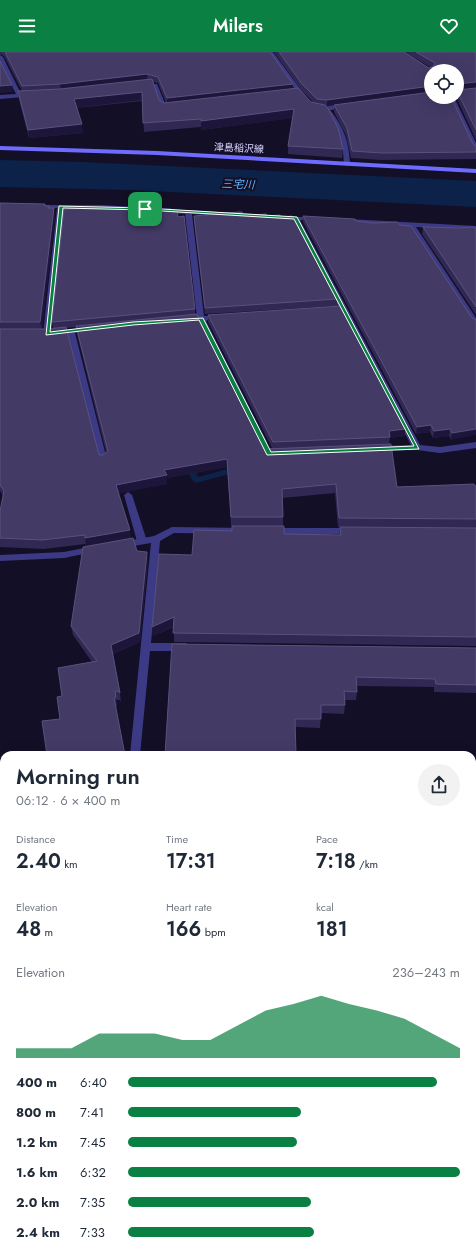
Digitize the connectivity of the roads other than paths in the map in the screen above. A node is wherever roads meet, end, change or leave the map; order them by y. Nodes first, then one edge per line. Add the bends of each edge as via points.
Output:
1 (270, 52) edge
2 (0, 57) edge
3 (133, 86) edge
4 (299, 93) junction
5 (40, 94) edge
6 (292, 94) edge
7 (19, 95) junction
8 (0, 97) edge
9 (454, 104) edge
10 (180, 106) edge
11 (356, 106) edge
12 (327, 110) junction
13 (0, 148) edge
14 (476, 150) edge
15 (347, 164) junction
16 (476, 171) edge
17 (30, 206) edge
18 (61, 207) junction
19 (188, 211) junction
20 (295, 218) junction
21 (326, 219) edge
22 (342, 220) edge
23 (411, 225) junction
24 (476, 228) edge
25 (217, 318) edge
26 (201, 319) junction
27 (178, 320) edge
28 (476, 324) edge
29 (102, 328) edge
30 (71, 331) junction
31 (476, 445) edge
32 (265, 447) edge
33 (417, 448) junction
34 (369, 450) edge
35 (103, 460) edge
36 (128, 495) edge
37 (364, 531) edge
38 (156, 539) junction
39 (142, 541) junction
40 (0, 558) edge
41 (146, 647) junction
42 (193, 647) edge
43 (135, 751) edge

1 - 4 street
2 - 7 street
3 - 10 street via 154,85 164,108
4 - 6 street
4 - 12 street via 314,109
5 - 7 street
7 - 8 street
9 - 14 street
11 - 12 street
12 - 15 street via 338,124 346,143
13 - 15 main road, 津島稲沢線 via 157,153
15 - 16 main road, 津島稲沢線
17 - 18 street
18 - 19 street
18 - 30 street via 43,334
19 - 20 street
19 - 26 street
20 - 21 street
20 - 33 street via 339,309
22 - 23 street
23 - 24 street
23 - 28 street
25 - 26 street
26 - 27 street
26 - 32 street
29 - 30 street
30 - 35 street
31 - 33 street via 440,450
33 - 34 street
36 - 39 street
37 - 38 street via 172,530
38 - 39 street
38 - 41 street
39 - 40 street via 64,555
41 - 42 street
41 - 43 street

